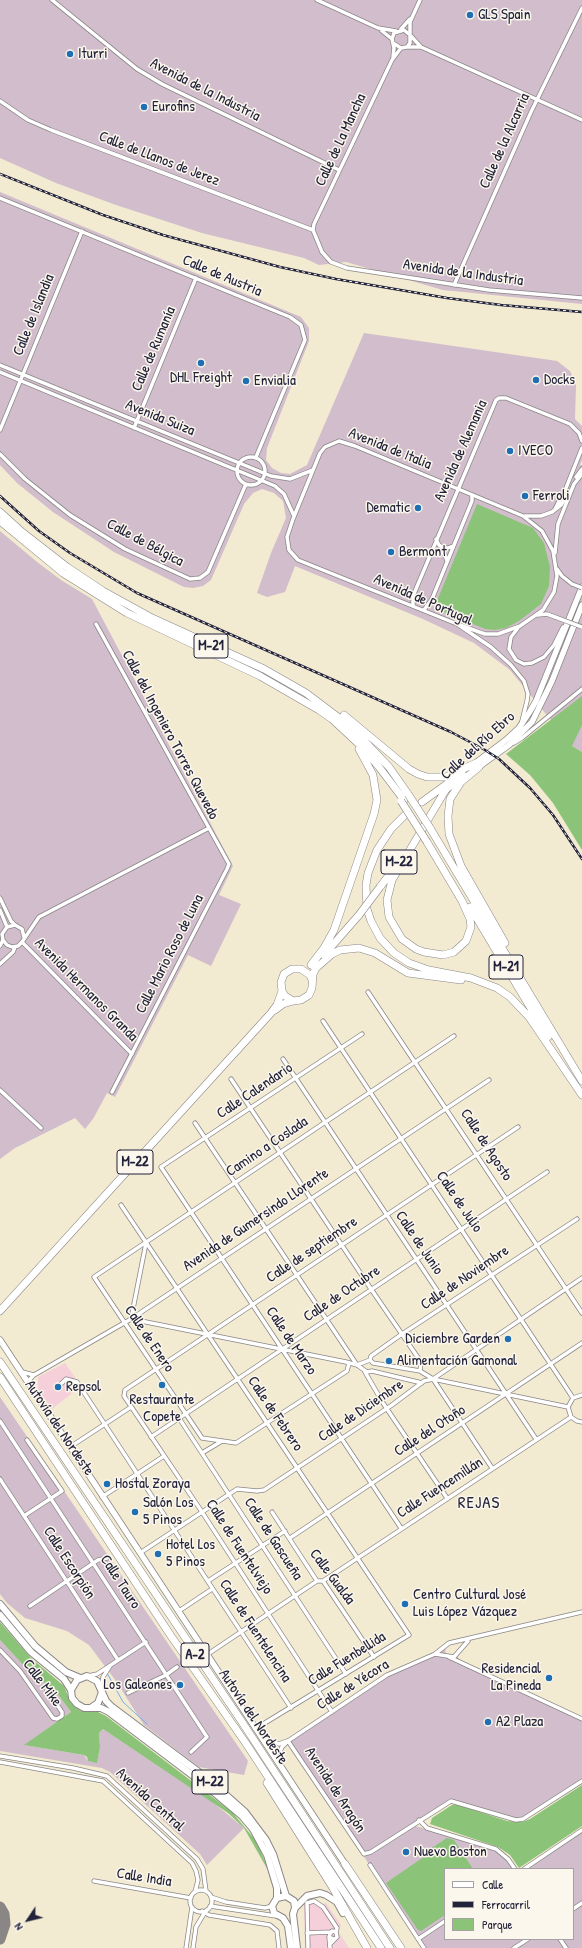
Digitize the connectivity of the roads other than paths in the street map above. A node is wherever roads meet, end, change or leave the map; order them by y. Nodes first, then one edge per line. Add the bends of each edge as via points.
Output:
1 (52, 0) edge
2 (317, 0) edge
3 (420, 0) edge
4 (582, 8) edge
5 (411, 18) junction
6 (378, 28) junction
7 (401, 29) junction
8 (396, 31) junction
9 (410, 36) junction
10 (392, 41) junction
11 (421, 47) junction
12 (403, 48) junction
13 (392, 60) junction
14 (537, 99) junction
15 (0, 101) edge
16 (582, 120) edge
17 (339, 170) junction
18 (0, 198) edge
19 (313, 230) junction
20 (82, 231) junction
21 (196, 278) junction
22 (454, 285) junction
23 (582, 298) edge
24 (0, 365) edge
25 (0, 372) edge
26 (23, 374) junction
27 (20, 381) junction
28 (136, 422) junction
29 (134, 428) junction
30 (0, 430) edge
31 (582, 441) edge
32 (582, 448) edge
33 (0, 454) edge
34 (256, 457) junction
35 (239, 462) junction
36 (236, 469) junction
37 (582, 469) edge
38 (312, 470) junction
39 (265, 474) junction
40 (582, 474) edge
41 (262, 480) junction
42 (246, 484) junction
43 (459, 490) junction
44 (472, 495) junction
45 (0, 512) edge
46 (552, 512) junction
47 (294, 516) junction
48 (523, 516) junction
49 (0, 521) edge
50 (436, 539) junction
51 (454, 545) junction
52 (430, 553) junction
53 (554, 558) junction
54 (447, 562) junction
55 (556, 568) junction
56 (582, 587) edge
57 (578, 597) junction
58 (582, 605) edge
59 (413, 606) junction
60 (424, 610) junction
61 (538, 615) junction
62 (96, 624) dead end
63 (456, 624) junction
64 (520, 626) junction
65 (582, 627) edge
66 (286, 681) junction
67 (582, 689) edge
68 (302, 699) junction
69 (519, 728) junction
70 (509, 745) junction
71 (477, 765) junction
72 (462, 773) junction
73 (445, 791) junction
74 (404, 798) junction
75 (422, 802) tunnel mouth
76 (405, 815) tunnel mouth
77 (209, 828) junction
78 (418, 836) junction
79 (428, 841) junction
80 (0, 898) edge
81 (0, 910) edge
82 (14, 925) junction
83 (32, 925) junction
84 (7, 927) junction
85 (20, 928) junction
86 (24, 937) junction
87 (3, 940) junction
88 (22, 942) junction
89 (0, 946) edge
90 (15, 947) junction
91 (0, 964) edge
92 (313, 967) junction
93 (301, 969) junction
94 (312, 980) junction
95 (489, 985) junction
96 (282, 991) junction
97 (368, 992) dead end
98 (293, 1001) junction
99 (271, 1013) junction
100 (390, 1014) dead end
101 (386, 1018) junction
102 (323, 1021) dead end
103 (546, 1021) junction
104 (362, 1034) dead end
105 (454, 1036) dead end
106 (341, 1048) junction
107 (132, 1054) junction
108 (283, 1059) dead end
109 (416, 1062) junction
110 (295, 1078) junction
111 (231, 1079) dead end
112 (489, 1080) dead end
113 (582, 1081) edge
114 (112, 1092) dead end
115 (371, 1092) junction
116 (1, 1093) edge
117 (582, 1094) edge
118 (250, 1108) junction
119 (446, 1108) junction
120 (195, 1123) dead end
121 (325, 1123) junction
122 (518, 1127) dead end
123 (41, 1128) dead end
124 (206, 1138) junction
125 (402, 1138) junction
126 (281, 1152) junction
127 (477, 1155) junction
128 (161, 1167) joint
129 (355, 1168) junction
130 (547, 1172) dead end
131 (236, 1182) junction
132 (433, 1184) junction
133 (310, 1198) junction
134 (507, 1200) junction
135 (121, 1206) dead end
136 (191, 1212) junction
137 (386, 1215) junction
138 (576, 1219) dead end
139 (462, 1228) junction
140 (265, 1229) junction
141 (146, 1242) junction
142 (341, 1244) junction
143 (537, 1245) junction
144 (222, 1259) junction
145 (416, 1259) junction
146 (296, 1274) junction
147 (492, 1275) junction
148 (94, 1277) joint
149 (582, 1278) edge
150 (176, 1288) junction
151 (371, 1289) junction
152 (566, 1290) junction
153 (252, 1304) junction
154 (447, 1304) junction
155 (0, 1311) edge
156 (582, 1313) edge
157 (131, 1318) junction
158 (327, 1319) junction
159 (521, 1319) junction
160 (124, 1323) junction
161 (402, 1334) junction
162 (207, 1335) junction
163 (0, 1340) edge
164 (582, 1343) edge
165 (282, 1349) junction
166 (477, 1349) junction
167 (370, 1360) junction
168 (364, 1361) junction
169 (0, 1362) edge
170 (349, 1363) junction
171 (373, 1363) junction
172 (357, 1364) junction
173 (551, 1364) junction
174 (154, 1368) junction
175 (364, 1371) junction
176 (372, 1371) junction
177 (419, 1371) junction
178 (21, 1372) junction
179 (425, 1374) junction
180 (34, 1375) junction
181 (0, 1376) edge
182 (237, 1379) junction
183 (433, 1379) junction
184 (414, 1380) junction
185 (423, 1382) junction
186 (61, 1384) dead end
187 (30, 1386) junction
188 (313, 1394) junction
189 (507, 1394) junction
190 (582, 1395) edge
191 (124, 1396) joint
192 (573, 1398) junction
193 (131, 1407) junction
194 (568, 1407) junction
195 (387, 1409) junction
196 (185, 1414) junction
197 (571, 1416) junction
198 (179, 1418) junction
199 (0, 1421) edge
200 (582, 1422) edge
201 (266, 1423) junction
202 (105, 1424) junction
203 (462, 1424) junction
204 (151, 1437) junction
205 (342, 1439) junction
206 (536, 1439) junction
207 (28, 1440) dead end
208 (222, 1441) junction
209 (70, 1447) junction
210 (202, 1453) junction
211 (418, 1453) junction
212 (164, 1456) junction
213 (492, 1468) junction
214 (297, 1469) junction
215 (138, 1474) junction
216 (0, 1479) edge
217 (372, 1483) junction
218 (229, 1494) junction
219 (102, 1497) junction
220 (51, 1498) junction
221 (447, 1498) junction
222 (202, 1512) junction
223 (272, 1512) dead end
224 (327, 1513) junction
225 (24, 1516) junction
226 (401, 1528) junction
227 (174, 1530) junction
228 (285, 1531) junction
229 (290, 1538) junction
230 (263, 1546) junction
231 (140, 1553) junction
232 (107, 1558) dead end
233 (357, 1558) junction
234 (94, 1563) junction
235 (235, 1563) junction
236 (67, 1581) junction
237 (208, 1581) junction
238 (317, 1581) junction
239 (323, 1581) junction
240 (212, 1588) junction
241 (296, 1596) junction
242 (0, 1604) edge
243 (30, 1606) dead end
244 (179, 1611) junction
245 (582, 1612) edge
246 (269, 1614) junction
247 (0, 1615) edge
248 (241, 1633) junction
249 (409, 1635) joint
250 (171, 1636) junction
251 (469, 1640) junction
252 (146, 1642) junction
253 (454, 1643) junction
254 (445, 1647) junction
255 (0, 1650) edge
256 (459, 1650) junction
257 (208, 1654) junction
258 (434, 1654) junction
259 (374, 1656) junction
260 (447, 1656) junction
261 (457, 1656) junction
262 (118, 1660) junction
263 (111, 1665) junction
264 (464, 1665) junction
265 (178, 1666) dead end
266 (346, 1674) junction
267 (166, 1675) junction
268 (87, 1676) junction
269 (80, 1678) junction
270 (102, 1689) junction
271 (47, 1690) dead end
272 (71, 1690) junction
273 (318, 1691) junction
274 (128, 1694) dead end
275 (92, 1707) junction
276 (291, 1708) junction
277 (332, 1712) junction
278 (582, 1719) edge
279 (256, 1729) junction
280 (261, 1738) junction
281 (288, 1740) junction
282 (243, 1744) junction
283 (190, 1752) dead end
284 (0, 1756) edge
285 (0, 1762) edge
286 (281, 1767) junction
287 (582, 1782) edge
288 (419, 1820) junction
289 (582, 1830) edge
290 (345, 1864) joint
291 (370, 1865) dead end
292 (514, 1868) edge
293 (525, 1868) edge
294 (94, 1881) dead end
295 (206, 1891) junction
296 (195, 1892) junction
297 (286, 1896) junction
298 (211, 1897) junction
299 (348, 1897) junction
300 (191, 1898) junction
301 (277, 1898) junction
302 (272, 1906) junction
303 (192, 1907) junction
304 (206, 1910) junction
305 (294, 1911) junction
306 (218, 1916) junction
307 (276, 1916) junction
308 (283, 1918) junction
309 (444, 1922) edge
310 (331, 1932) junction
311 (336, 1932) junction
312 (307, 1933) junction
313 (296, 1937) junction
314 (329, 1937) junction
315 (334, 1939) junction
316 (418, 1939) junction
317 (526, 1940) edge
318 (330, 1946) edge
319 (366, 1946) edge
320 (186, 1948) edge
321 (193, 1948) edge
322 (279, 1948) edge
323 (291, 1948) edge
324 (297, 1948) edge
325 (300, 1948) edge
326 (308, 1948) edge
327 (381, 1948) edge
328 (390, 1948) edge
329 (400, 1948) edge
330 (424, 1948) edge
331 (514, 1948) edge

1 - 17 street, Avenida de la Industria via 156,81
2 - 6 street
3 - 5 street
4 - 14 street, Calle de la Alcarria
5 - 7 street
5 - 9 street
6 - 8 street
6 - 10 street
7 - 8 street
7 - 9 street
8 - 10 street
9 - 11 street
9 - 12 street via 410,43
10 - 12 street
10 - 13 street, Calle de La Mancha
11 - 12 street
11 - 14 street
12 - 13 street, Calle de La Mancha
13 - 17 street, Calle de La Mancha
14 - 16 street
14 - 22 street, Calle de la Alcarria
15 - 19 street, Calle de Llanos de Jerez via 28,120 51,130
17 - 19 street, Calle de La Mancha
18 - 20 street, Calle de Austria
19 - 22 street, Avenida de la Industria via 322,252 339,266
20 - 21 street, Calle de Austria
20 - 26 street, Calle de Islandia
21 - 28 street, Calle de Rumanía
21 - 34 street, Calle de Austria via 290,317 304,330 304,340
22 - 23 street, Avenida de la Industria
24 - 26 street, Avenida Suiza
25 - 27 street, Avenida Suiza
26 - 27 street, Calle de Islandia
26 - 28 street, Avenida Suiza
27 - 29 street, Avenida Suiza
27 - 30 street, Calle de Islandia
28 - 29 street, Calle de Rumanía
28 - 35 street, Avenida Suiza
29 - 36 street, Avenida Suiza
31 - 43 street, Avenida de Alemania via 579,433 570,424 506,398 499,398 494,403
32 - 46 street via 566,488
33 - 42 street, Calle de Bélgica via 25,479 70,515 125,549 190,579 200,578 208,572
34 - 35 street via 246,457
34 - 39 street via 264,464
35 - 36 street
35 - 39 street, Avenida Suiza
36 - 41 street, Avenida Suiza
36 - 42 street via 239,479
37 - 46 street via 561,505
38 - 39 street, Avenida Suiza via 290,479 278,479
38 - 43 street, Avenida de Italia via 322,450 337,442 355,446
38 - 47 street
39 - 41 street
40 - 53 street via 574,484 558,524
41 - 42 street via 255,485
41 - 47 street, Avenida Suiza via 284,494
43 - 44 street, Avenida de Italia
43 - 50 street, Avenida de Alemania via 454,495
44 - 48 street, Avenida de Italia
44 - 51 street, Avenida de Alemania via 472,501
45 - 66 highway, M-21 via 67,567 103,591 158,621
46 - 48 street via 541,516
47 - 59 street, Avenida de Portugal via 287,543 289,550 298,560
48 - 53 street via 542,531 550,543
49 - 68 highway, M-21 via 63,573 127,613 260,676
50 - 51 street via 443,548
50 - 52 street, Avenida de Alemania
51 - 54 street, Avenida de Alemania
52 - 54 street via 442,552 446,555
52 - 59 street, Avenida de Alemania via 413,596
53 - 55 street
54 - 60 street, Avenida de Alemania via 430,603
55 - 56 street, bridge via 572,584
55 - 61 street via 554,592
56 - 57 street, Calle del Río Ebro
57 - 64 street via 554,646 538,661 524,664 512,656 509,641
57 - 69 street, Calle del Río Ebro via 536,701
58 - 70 street, Calle del Río Ebro via 538,712 521,736
59 - 60 street, Avenida de Portugal
60 - 63 street, Avenida de Portugal
61 - 64 street
61 - 65 street, bridge via 547,614
62 - 77 street, Calle del Ingeniero Torres Quevedo
63 - 64 street via 489,635
63 - 69 street, Avenida de Portugal via 500,654 524,681 528,694
66 - 71 highway via 338,711 418,774 446,777
66 - 74 highway, M-21 via 351,727 388,767
67 - 70 street via 522,738
68 - 74 highway, M-21 via 347,732 380,767
68 - 92 highway via 358,748 374,775 376,788 374,814 342,909
69 - 71 street, Calle del Río Ebro
70 - 71 street, Calle del Río Ebro
71 - 72 street, Calle del Río Ebro
71 - 73 street, Calle del Río Ebro
71 - 103 highway via 450,799 449,834 461,866
72 - 73 street, Calle del Río Ebro
72 - 75 highway
73 - 78 highway, M-22
74 - 79 highway, M-21
74 - 103 highway, M-21, bridge via 430,828
76 - 95 highway via 377,850 368,873 366,897 371,921 386,945 409,963
77 - 83 street, Calle del Ingeniero Torres Quevedo via 39,917
77 - 107 street, Calle Mario Roso de Luna via 229,864 228,869
78 - 79 highway via 392,880 387,900 389,917 396,932 409,945 424,952 443,955 454,952 466,941 471,927 470,919
78 - 92 highway, M-22, bridge via 359,914
79 - 117 highway, M-21
80 - 82 street
81 - 84 street
82 - 84 street
82 - 85 street
83 - 85 street, Calle del Ingeniero Torres Quevedo
83 - 86 street, Calle del Ingeniero Torres Quevedo
84 - 87 street via 2,934
85 - 86 street
86 - 88 street
87 - 89 street
87 - 90 street via 9,946
88 - 90 street
88 - 107 street, Avenida Hermanos Granda
90 - 91 street
92 - 93 highway, M-22
92 - 94 highway, M-22
92 - 95 highway via 340,950 359,948 375,953 415,976
93 - 94 highway
93 - 96 highway, M-22 via 292,969 284,974 281,982
94 - 98 highway, M-22 via 309,995
95 - 117 highway via 520,1006
96 - 98 highway
96 - 99 highway, M-22
97 - 101 street, Calle de Agosto
98 - 99 highway, M-22 via 283,1004
99 - 155 highway, M-22
100 - 101 street
101 - 109 street, Calle de Agosto
102 - 106 street, Calle de Julio
103 - 113 highway, M-21
104 - 106 street, Calle Calendario
105 - 109 street, Camino a Coslada
106 - 110 street, Calle Calendario
106 - 115 street, Calle de Julio
107 - 114 street, Calle Mario Roso de Luna
108 - 110 street, Calle de Junio
109 - 115 street, Camino a Coslada
109 - 119 street, Calle de Agosto
110 - 118 street, Calle Calendario
110 - 121 street, Calle de Junio
111 - 118 street
112 - 119 street, Avenida de Gumersindo Llorente
115 - 121 street, Camino a Coslada
115 - 125 street, Calle de Julio
116 - 123 street
118 - 124 street, Calle Calendario
118 - 126 street
119 - 125 street, Avenida de Gumersindo Llorente
119 - 127 street, Calle de Agosto
120 - 124 street
121 - 126 street, Camino a Coslada
121 - 129 street, Calle de Junio
122 - 127 street, Calle de septiembre
124 - 128 street, Calle Calendario
124 - 131 street
125 - 129 street, Avenida de Gumersindo Llorente
125 - 132 street, Calle de Julio
126 - 131 street, Camino a Coslada
126 - 133 street
127 - 132 street, Calle de septiembre
127 - 134 street, Calle de Agosto
128 - 136 street, Calle de Marzo
129 - 133 street, Avenida de Gumersindo Llorente
129 - 137 street, Calle de Junio
130 - 134 street, Calle de Octubre
131 - 136 street, Camino a Coslada
131 - 140 street
132 - 137 street, Calle de septiembre
132 - 139 street, Calle de Julio
133 - 140 street, Avenida de Gumersindo Llorente
133 - 142 street
134 - 139 street, Calle de Octubre
134 - 143 street, Calle de Agosto
135 - 141 street, Calle de Febrero
136 - 141 street, Camino a Coslada
136 - 144 street, Calle de Marzo
137 - 142 street, Calle de septiembre
137 - 145 street, Calle de Junio
138 - 143 street, Calle de Noviembre
139 - 145 street, Calle de Octubre
139 - 147 street, Calle de Julio
140 - 144 street, Avenida de Gumersindo Llorente
140 - 146 street
141 - 148 street, Camino a Coslada
141 - 150 street, Calle de Febrero
141 - 157 street
142 - 146 street, Calle de septiembre
142 - 151 street
143 - 147 street, Calle de Noviembre
143 - 152 street, Calle de Agosto
144 - 150 street, Avenida de Gumersindo Llorente
144 - 153 street, Calle de Marzo
145 - 151 street, Calle de Octubre
145 - 154 street, Calle de Junio
146 - 153 street, Calle de septiembre
146 - 158 street
147 - 154 street, Calle de Noviembre
147 - 159 street, Calle de Julio
148 - 160 street, Calle de Enero
149 - 152 street
150 - 157 street, Avenida de Gumersindo Llorente
150 - 162 street, Calle de Febrero
151 - 158 street, Calle de Octubre
151 - 161 street
152 - 156 street, Calle de Agosto
152 - 159 street
153 - 162 street, Calle de septiembre
153 - 165 street, Calle de Marzo
154 - 161 street, Calle de Noviembre
154 - 166 street, Calle de Junio
157 - 160 street, Avenida de Gumersindo Llorente
157 - 162 street
158 - 165 street, Calle de Octubre
158 - 172 street
159 - 166 street
159 - 173 street, Calle de Julio
160 - 174 street, Calle de Enero
160 - 180 street, Avenida de Gumersindo Llorente
161 - 167 street, Calle de Noviembre via 371,1356
161 - 177 street via 421,1362
162 - 165 street
162 - 174 street, Calle de septiembre
162 - 182 street, Calle de Febrero
163 - 178 street
164 - 173 street, Calle del Otoño
165 - 170 street
165 - 182 street, Calle de Octubre
165 - 188 street, Calle de Marzo
166 - 183 street
166 - 189 street, Calle de Junio
167 - 168 street
167 - 171 street
168 - 172 street
168 - 175 street
169 - 328 highway, Autovía del Nordeste / A-2 via 242,1722
170 - 172 street
170 - 188 street via 348,1371
171 - 176 street
171 - 177 street
172 - 175 street
173 - 189 street, Calle del Otoño
173 - 192 street, Calle de Julio
174 - 191 street, Calle de septiembre via 125,1390
174 - 196 street, Calle de Enero
175 - 176 street
175 - 195 street
176 - 184 street
177 - 179 street
177 - 184 street via 414,1375
178 - 180 street
178 - 187 street
179 - 183 street
179 - 185 street
180 - 187 street via 30,1379
181 - 250 highway, Autovía del Nordeste / A-2
182 - 196 street, Calle de Octubre
182 - 201 street, Calle de Febrero
183 - 185 street
183 - 189 street
183 - 203 street
184 - 185 street
185 - 195 street, Calle de Diciembre
186 - 202 street, Calle de Fuentelencina via 66,1379 77,1382
187 - 209 street
188 - 201 street
188 - 205 street, Calle de Marzo
189 - 194 street
189 - 203 street, Calle del Otoño
189 - 206 street, Calle de Junio
190 - 192 street
191 - 193 street, Calle de Fuentelviejo
192 - 194 street
193 - 202 street
193 - 204 street, Calle de Fuentelviejo
194 - 197 street
195 - 205 street, Calle de Diciembre
195 - 211 street
196 - 198 street, Calle de Octubre
196 - 208 street via 202,1438
197 - 200 street
197 - 206 street, Calle Fuencemillán
198 - 204 street, Calle de Octubre
198 - 210 street, Calle de Gascueña
199 - 220 street, Calle Tauro
201 - 208 street via 236,1443
201 - 214 street, Calle de Febrero
202 - 209 street
202 - 215 street, Calle de Fuentelencina
203 - 211 street, Calle del Otoño
203 - 213 street
204 - 212 street, Calle de Fuentelviejo
205 - 214 street, Calle de Diciembre
205 - 217 street, Calle de Marzo
206 - 213 street, Calle Fuencemillán
207 - 220 street via 62,1491
208 - 210 street
209 - 219 street
210 - 218 street, Calle de Gascueña
211 - 217 street, Calle del Otoño
211 - 221 street
212 - 215 street
212 - 222 street, Calle de Fuentelviejo
213 - 221 street, Calle Fuencemillán
214 - 218 street, Calle de Diciembre via 264,1490 257,1492 237,1489
214 - 224 street, Calle de Febrero
215 - 219 street
215 - 227 street, Calle de Fuentelencina
216 - 225 street, Calle Escorpión
217 - 224 street, Calle del Otoño
217 - 226 street, Calle de Marzo
218 - 222 street
218 - 230 street, Calle de Gascueña
219 - 231 street
220 - 225 street
220 - 234 street, Calle Tauro
221 - 226 street, Calle Fuencemillán
222 - 227 street
222 - 235 street, Calle de Fuentelviejo
223 - 228 street, Calle Gualda
224 - 229 street, Calle del Otoño
224 - 233 street, Calle de Febrero
225 - 236 street, Calle Escorpión
226 - 233 street, Calle Fuencemillán
227 - 231 street
227 - 237 street, Calle de Fuentelencina
228 - 229 street, Calle Gualda
228 - 230 street
229 - 238 street, Calle Gualda
230 - 235 street
230 - 241 street, Calle de Gascueña
231 - 244 street
232 - 234 street
233 - 239 street, Calle Fuencemillán
233 - 249 street, Calle de Febrero
234 - 236 street
234 - 252 street, Calle Tauro
235 - 237 street
235 - 246 street, Calle de Fuentelviejo
236 - 243 street
236 - 262 street, Calle Escorpión
237 - 240 street, Calle de Fuentelencina
238 - 239 street, Calle Gualda
238 - 241 street
239 - 259 street, Calle Gualda
240 - 244 street
240 - 248 street, Calle de Fuentelencina
241 - 246 street
241 - 266 street, Calle de Gascueña
242 - 269 main road via 35,1646 66,1672
244 - 257 street
245 - 251 street
246 - 248 street
246 - 273 street, Calle de Fuentelviejo
247 - 272 main road, M-22 via 31,1652 64,1679
248 - 257 street
248 - 276 street, Calle de Fuentelencina
249 - 259 street, Calle Fuenbellida
250 - 282 highway
250 - 299 highway, Autovía del Nordeste / A-2
251 - 253 street
251 - 256 street
252 - 262 street
252 - 267 street, Calle Tauro
253 - 254 street via 449,1643
253 - 256 street
254 - 258 street, Calle de Yécora
254 - 260 street
255 - 271 street, Calle Mike via 20,1671 53,1718 57,1719 62,1716 62,1712
256 - 261 street
257 - 279 street
258 - 260 street, Calle de Yécora
258 - 277 street, Calle de Yécora via 387,1675
259 - 266 street, Calle Fuenbellida
260 - 261 street
260 - 264 street
261 - 264 street
262 - 263 street
263 - 268 street via 97,1674
263 - 270 street via 103,1677
264 - 278 street
265 - 267 street
266 - 273 street, Calle Fuenbellida
267 - 274 street
267 - 283 street, Calle Tauro via 208,1737
268 - 269 main road
268 - 270 main road, M-22 via 94,1678
269 - 272 main road
270 - 275 main road via 100,1700
270 - 297 main road, M-22 via 112,1708 208,1779 245,1812 266,1840
272 - 275 main road, M-22 via 72,1698 77,1704 84,1708
273 - 276 street, Calle Fuenbellida
273 - 277 street, Calle de Fuentelviejo
275 - 301 main road, M-22 via 108,1712 242,1816 261,1842 267,1856 277,1888
276 - 279 street, Calle Fuenbellida
277 - 281 street, Calle de Yécora
279 - 280 street
280 - 281 street, Calle de Yécora via 274,1743
280 - 286 street
281 - 286 street via 279,1754
281 - 288 street, Avenida de Aragón via 362,1853 371,1852
282 - 299 highway via 338,1887
282 - 319 highway
284 - 295 street, Avenida Central via 107,1776 197,1859 203,1869
285 - 296 street, Avenida Central via 103,1781 192,1863 198,1880
286 - 290 street
287 - 288 street via 523,1819 516,1820 450,1801
288 - 292 street via 427,1828 496,1849
289 - 293 street
290 - 329 highway
291 - 316 street
294 - 300 street, Calle India
295 - 296 street
295 - 298 street
296 - 300 street
297 - 301 main road
297 - 305 main road via 294,1901
298 - 302 street via 265,1908
298 - 304 street
299 - 327 highway, Autovía del Nordeste / A-2
300 - 303 street
301 - 302 main road
302 - 307 main road
303 - 304 street
303 - 320 street
304 - 306 street
304 - 306 street
304 - 307 street
304 - 321 street via 196,1926
305 - 308 main road
305 - 313 main road
305 - 319 main road via 308,1896 320,1893 332,1898
306 - 322 street via 274,1927
307 - 308 main road
308 - 323 main road via 288,1926
309 - 316 street
310 - 311 street
310 - 312 street
310 - 314 street
311 - 312 street via 337,1928 323,1906 314,1901 307,1903
311 - 315 street
312 - 326 street
313 - 324 main road
313 - 325 street
314 - 315 street
314 - 318 street
315 - 318 street
316 - 330 street
317 - 331 street

